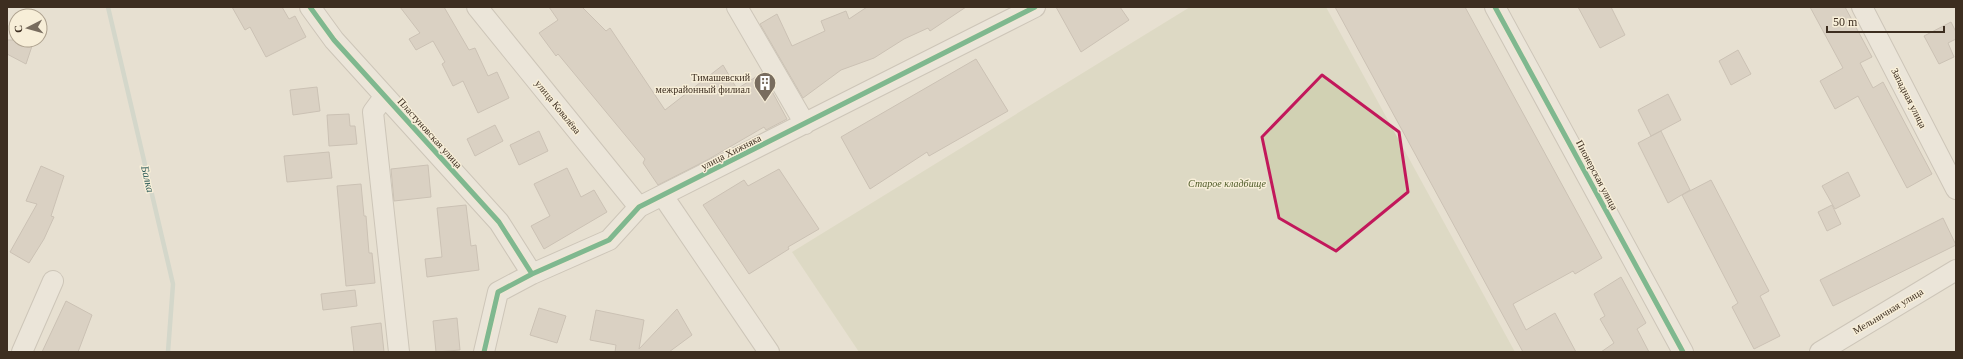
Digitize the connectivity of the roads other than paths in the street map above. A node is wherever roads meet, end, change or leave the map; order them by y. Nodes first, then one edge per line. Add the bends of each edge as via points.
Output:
1 (310, 7) edge
2 (477, 7) edge
3 (737, 7) edge
4 (1035, 7) edge
5 (1495, 7) edge
6 (1862, 7) edge
7 (384, 97) junction
8 (805, 124) junction
9 (1956, 189) edge
10 (663, 196) junction
11 (639, 207) junction
12 (1956, 270) edge
13 (532, 274) junction
14 (53, 281) dead end
15 (22, 352) edge
16 (399, 352) edge
17 (484, 352) edge
18 (769, 352) edge
19 (1683, 352) edge
20 (1820, 352) edge

1 - 7 street, Пластуновская улица via 334,40
2 - 11 street, улица Ковалёва
3 - 8 street
4 - 8 street, улица Хижняка
5 - 19 street, Пионерская улица
6 - 9 street, Западная улица
7 - 13 street, Пластуновская улица via 499,222
7 - 16 street, Пластуновская улица via 373,112
8 - 10 street, улица Хижняка
10 - 11 street, улица Хижняка
10 - 18 street
11 - 13 street, улица Хижняка via 609,240
12 - 20 street, Мельничная улица
13 - 17 street, улица Хижняка via 498,292
14 - 15 street

